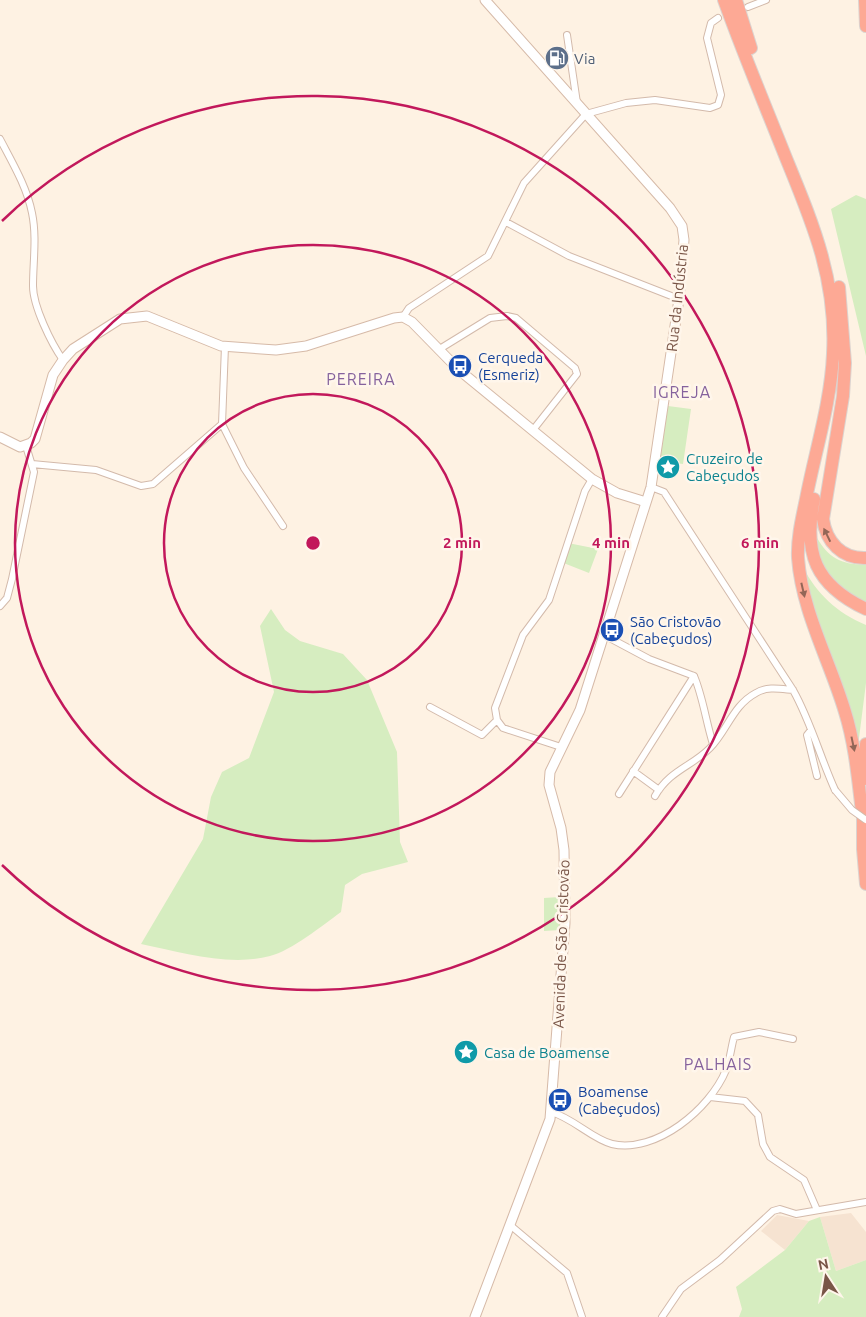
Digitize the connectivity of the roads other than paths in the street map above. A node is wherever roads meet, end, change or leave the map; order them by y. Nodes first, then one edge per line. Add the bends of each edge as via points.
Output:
1 (485, 0) edge
2 (722, 0) edge
3 (730, 0) edge
4 (736, 0) edge
5 (766, 0) edge
6 (865, 0) edge
7 (748, 7) dead end
8 (718, 18) dead end
9 (866, 26) edge
10 (567, 34) dead end
11 (746, 35) junction
12 (578, 104) junction
13 (586, 114) junction
14 (0, 139) edge
15 (506, 222) junction
16 (679, 298) junction
17 (842, 307) junction
18 (403, 317) junction
19 (225, 346) junction
20 (438, 350) junction
21 (63, 360) junction
22 (222, 424) junction
23 (533, 430) junction
24 (0, 437) edge
25 (35, 439) junction
26 (26, 446) junction
27 (31, 461) junction
28 (592, 479) junction
29 (651, 487) junction
30 (808, 490) junction
31 (646, 502) junction
32 (283, 526) dead end
33 (866, 558) edge
34 (0, 606) edge
35 (866, 613) edge
36 (604, 635) junction
37 (694, 676) junction
38 (793, 690) junction
39 (430, 708) dead end
40 (497, 720) junction
41 (811, 730) junction
42 (713, 744) junction
43 (866, 744) edge
44 (561, 747) junction
45 (632, 771) junction
46 (817, 776) dead end
47 (620, 794) dead end
48 (864, 816) edge
49 (866, 884) edge
50 (793, 1039) dead end
51 (710, 1097) junction
52 (551, 1112) junction
53 (866, 1202) edge
54 (817, 1210) junction
55 (510, 1224) junction
56 (475, 1317) edge
57 (582, 1317) edge
58 (662, 1317) edge

1 - 12 street, Rua da Indústria
2 - 30 highway via 814,228 831,289 833,356
3 - 11 highway
4 - 11 highway
5 - 7 street
6 - 9 highway
8 - 13 street via 710,23 707,38 721,95 718,105 710,108 655,100 626,103
10 - 12 street
11 - 17 highway via 829,247
12 - 13 street, Rua da Indústria
13 - 15 street via 524,183
13 - 16 street, Rua da Indústria via 670,208 682,226 684,240
14 - 21 street via 20,177 32,213 36,260 33,288 49,340
15 - 16 street via 569,256
15 - 18 street via 488,256 409,308
16 - 29 street, Rua da Indústria
33 -> 17 highway via 838,550 828,538 823,519 843,396
17 - 35 highway via 837,381 809,537 814,561 822,577
18 - 19 street via 306,346 276,350
18 - 20 street via 412,322
19 - 21 street via 181,332 147,316 120,319 73,349
19 - 22 street
20 - 23 street
20 - 23 street via 490,318 516,318 575,368 577,374
21 - 25 street via 53,375
22 - 27 street via 153,484 141,486 96,470
22 - 32 street via 244,468
23 - 28 street
24 - 26 street via 13,445
25 - 26 street
25 - 27 street
26 - 27 street
27 - 34 street via 34,472 12,580 7,598
28 - 31 street via 617,493
28 - 40 street via 548,600 523,635 495,708
29 - 31 street, Avenida de São Cristovão
29 - 38 street via 664,492
30 - 35 highway via 804,548 814,576 832,596
30 -> 48 highway via 800,526 798,557 802,588 846,712
31 - 36 street, Avenida de São Cristovão
36 - 37 street via 649,659
36 - 44 street, Avenida de São Cristovão via 580,710
37 - 42 street
37 - 45 street
38 - 41 street
38 - 42 street via 770,689 740,703
39 - 40 street via 482,735
40 - 44 street via 503,728
41 - 46 street via 807,736
41 - 48 street, bridge via 835,790 852,810
42 - 45 street via 668,777 657,793
43 - 48 highway
44 - 52 street, Avenida de São Cristovão via 550,772 549,785 562,828 565,923
45 - 47 street
48 - 49 highway
50 - 51 street via 759,1032 734,1037 726,1070
51 - 52 street via 688,1120 652,1141 628,1146 610,1143
51 - 54 street via 745,1101 758,1114 763,1144 770,1157 804,1180
52 - 55 street, Avenida de São Cristovão
53 - 54 street
54 - 58 street via 796,1214 780,1209 773,1211 720,1260 681,1289
55 - 56 street, Avenida de São Cristovão
55 - 57 street via 567,1274

